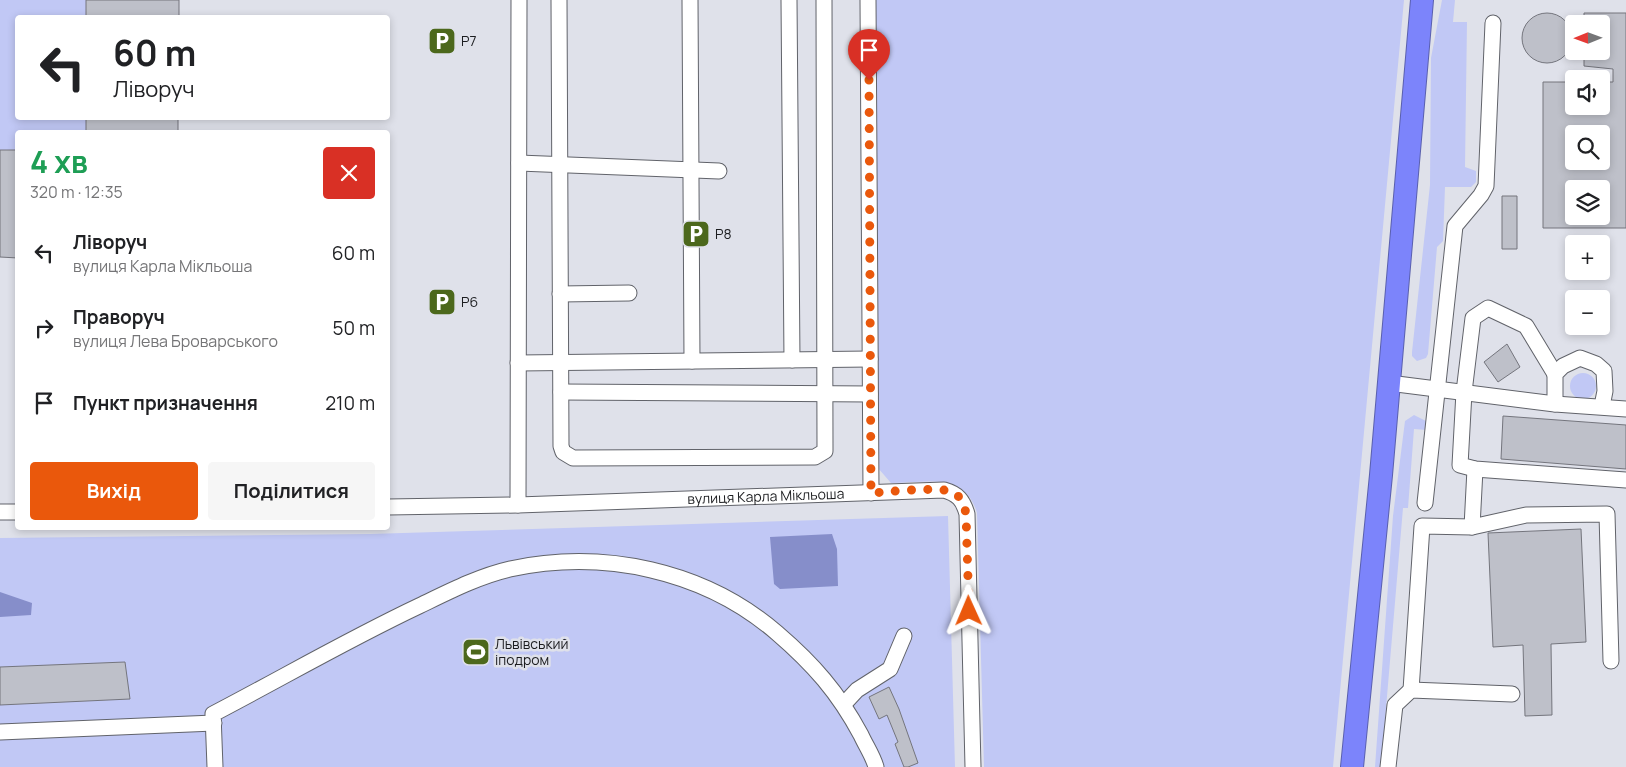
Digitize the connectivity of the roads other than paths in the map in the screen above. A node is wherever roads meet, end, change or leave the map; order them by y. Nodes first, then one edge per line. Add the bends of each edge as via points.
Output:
1 (519, 0) edge
2 (559, 0) edge
3 (690, 0) edge
4 (789, 0) edge
5 (824, 0) edge
6 (868, 0) edge
7 (1422, 0) edge
8 (1494, 23) dead end
9 (519, 163) junction
10 (560, 165) junction
11 (691, 170) junction
12 (719, 171) dead end
13 (629, 293) dead end
14 (560, 294) junction
15 (870, 359) junction
16 (792, 360) junction
17 (826, 360) junction
18 (692, 361) junction
19 (561, 362) junction
20 (518, 363) junction
21 (1555, 374) junction
22 (1389, 383) junction
23 (1437, 389) junction
24 (561, 392) junction
25 (1464, 392) junction
26 (826, 394) junction
27 (870, 394) junction
28 (1555, 404) junction
29 (1602, 406) junction
30 (1626, 408) edge
31 (1476, 469) junction
32 (1626, 480) edge
33 (871, 493) junction
34 (1425, 503) dead end
35 (518, 505) junction
36 (390, 507) edge
37 (0, 512) edge
38 (15, 512) edge
39 (1472, 526) junction
40 (904, 636) dead end
41 (1611, 661) dead end
42 (1411, 690) junction
43 (1512, 694) dead end
44 (844, 704) junction
45 (214, 723) junction
46 (0, 732) edge
47 (215, 767) edge
48 (876, 767) edge
49 (973, 767) edge
50 (1352, 767) edge
51 (1388, 767) edge

1 - 9 street
2 - 10 street
3 - 11 street
4 - 16 street
5 - 17 street
6 - 15 street
7 - 22 highway
8 - 23 street via 1486,186 1455,226
9 - 10 street
9 - 20 street
10 - 11 street
10 - 14 street
11 - 12 street
11 - 18 street
13 - 14 street
14 - 19 street
15 - 17 street
15 - 27 street
16 - 17 street
16 - 18 street
17 - 26 street
18 - 19 street
19 - 20 street
19 - 24 street
20 - 35 street
21 - 25 street via 1526,326 1488,308 1473,318
21 - 28 street
21 - 29 street via 1580,358 1596,364 1604,371 1606,379
22 - 23 street
22 - 50 highway
23 - 25 street
23 - 34 street
24 - 26 street
24 - 26 street via 561,446 563,452 573,458 821,455 827,445
25 - 28 street
25 - 31 street via 1459,459 1464,468
26 - 27 street
27 - 33 street
28 - 29 street
29 - 30 street
31 - 32 street
31 - 39 street
33 - 35 street, вулиця Карла Мікльоша
33 - 49 street, вулиця Карла Мікльоша via 944,490 952,492 964,503
35 - 36 street, вулиця Карла Мікльоша
37 - 38 street
39 - 41 street via 1526,515 1607,514
39 - 42 street via 1422,526
40 - 44 street via 890,669 857,690
42 - 43 street
42 - 51 street via 1395,705
44 - 45 street via 807,658 732,599 653,569 602,563 555,563 509,569 392,619 213,714
44 - 48 street
45 - 46 street
45 - 47 street

